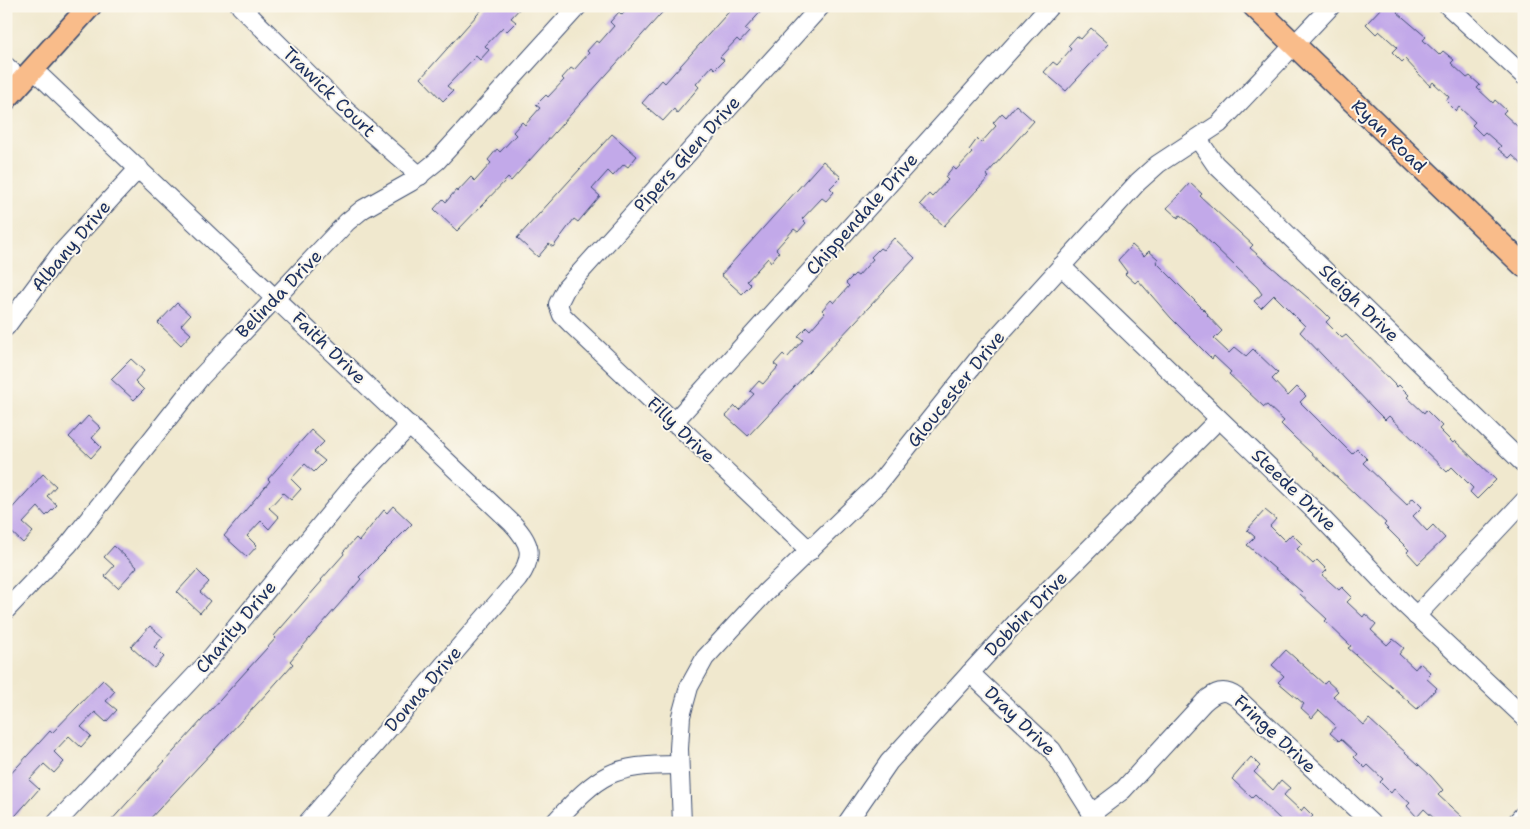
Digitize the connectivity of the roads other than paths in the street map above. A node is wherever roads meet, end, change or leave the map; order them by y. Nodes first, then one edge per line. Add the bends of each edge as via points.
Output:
1 (90, 6) edge
2 (240, 6) edge
3 (578, 6) edge
4 (821, 6) edge
5 (1254, 6) edge
6 (1331, 6) edge
7 (1448, 6) edge
8 (1044, 8) edge
9 (1295, 45) junction
10 (21, 72) edge
11 (1524, 76) edge
12 (6, 99) edge
13 (1198, 139) junction
14 (139, 168) junction
15 (420, 176) junction
16 (1061, 266) junction
17 (1524, 266) edge
18 (276, 297) junction
19 (558, 304) joint
20 (6, 327) edge
21 (1220, 419) junction
22 (674, 423) junction
23 (410, 425) junction
24 (1523, 475) edge
25 (1524, 501) edge
26 (529, 550) joint
27 (810, 551) junction
28 (6, 610) edge
29 (1416, 616) junction
30 (970, 673) junction
31 (1524, 717) edge
32 (679, 765) junction
33 (1524, 814) edge
34 (1095, 818) edge
35 (56, 823) edge
36 (307, 823) edge
37 (554, 823) edge
38 (682, 823) edge
39 (847, 823) edge
40 (1370, 823) edge
41 (1516, 823) edge

1 - 10 main road
2 - 15 street, Trawick Court via 342,107
3 - 15 street, Belinda Drive
4 - 19 street, Pipers Glen Drive via 566,288
5 - 9 main road, Ryan Road
6 - 9 street, Gloucester Drive
7 - 11 street
8 - 22 street, Chippendale Drive
9 - 13 street, Gloucester Drive via 1225,118
9 - 17 main road, Ryan Road
10 - 12 main road
10 - 14 street, Faith Drive
13 - 16 street, Gloucester Drive via 1147,174
13 - 24 street, Sleigh Drive via 1215,164
14 - 18 street, Faith Drive
14 - 20 street, Albany Drive via 71,241
15 - 18 street, Belinda Drive via 355,215
16 - 21 street, Steede Drive
16 - 27 street, Gloucester Drive via 986,348 879,483
18 - 23 street, Faith Drive
18 - 28 street, Belinda Drive via 200,378 84,526
19 - 22 street, Filly Drive via 562,315
21 - 29 street, Steede Drive via 1345,540
21 - 30 street, Dobbin Drive via 1022,616
22 - 27 street, Filly Drive
23 - 26 street, Faith Drive via 512,523 523,535
23 - 35 street, Charity Drive via 356,482 204,666
25 - 29 street
26 - 36 street, Donna Drive via 525,569 518,579
27 - 32 street, Gloucester Drive via 759,599 705,658 684,704 679,733
29 - 31 street, Steede Drive
30 - 34 street, Dray Drive via 1052,750
30 - 39 street, Dobbin Drive via 889,762
32 - 37 street via 635,766 608,774 579,795
32 - 38 street, Gloucester Drive
33 - 41 street
34 - 40 street, Fringe Drive via 1204,702 1222,691 1236,697

